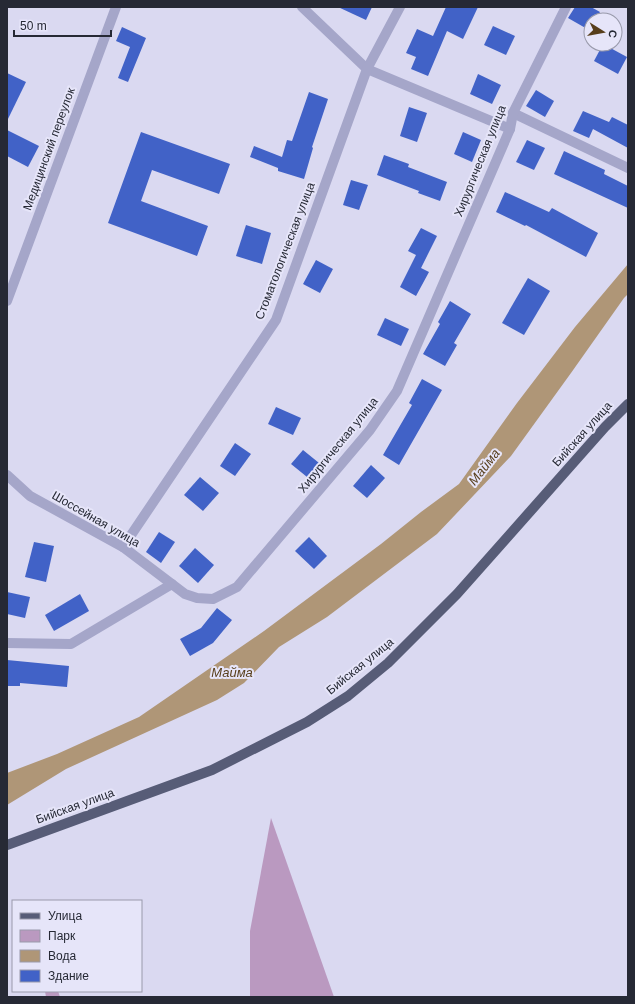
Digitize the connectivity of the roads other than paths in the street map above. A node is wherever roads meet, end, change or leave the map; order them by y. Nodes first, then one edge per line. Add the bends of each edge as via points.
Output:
1 (116, 7) edge
2 (302, 7) edge
3 (400, 7) edge
4 (566, 7) edge
5 (367, 69) junction
6 (513, 113) junction
7 (510, 129) junction
8 (628, 168) edge
9 (7, 301) edge
10 (628, 404) edge
11 (7, 475) edge
12 (123, 547) junction
13 (172, 584) junction
14 (7, 643) edge
15 (7, 845) edge

1 - 9 street, Медицинский переулок
2 - 5 street
3 - 5 street, Стоматологическая улица
4 - 6 street, Хирургическая улица
5 - 7 street
5 - 12 street, Стоматологическая улица via 276,320
6 - 7 street, Хирургическая улица
6 - 8 street
7 - 13 street, Хирургическая улица via 397,391 370,430 237,587 213,599 185,594
10 - 15 main road, Бийская улица via 605,426 457,594 388,663 348,696 306,722 212,770
11 - 12 street, Шоссейная улица via 30,496
12 - 13 street, Шоссейная улица
13 - 14 street via 71,644

